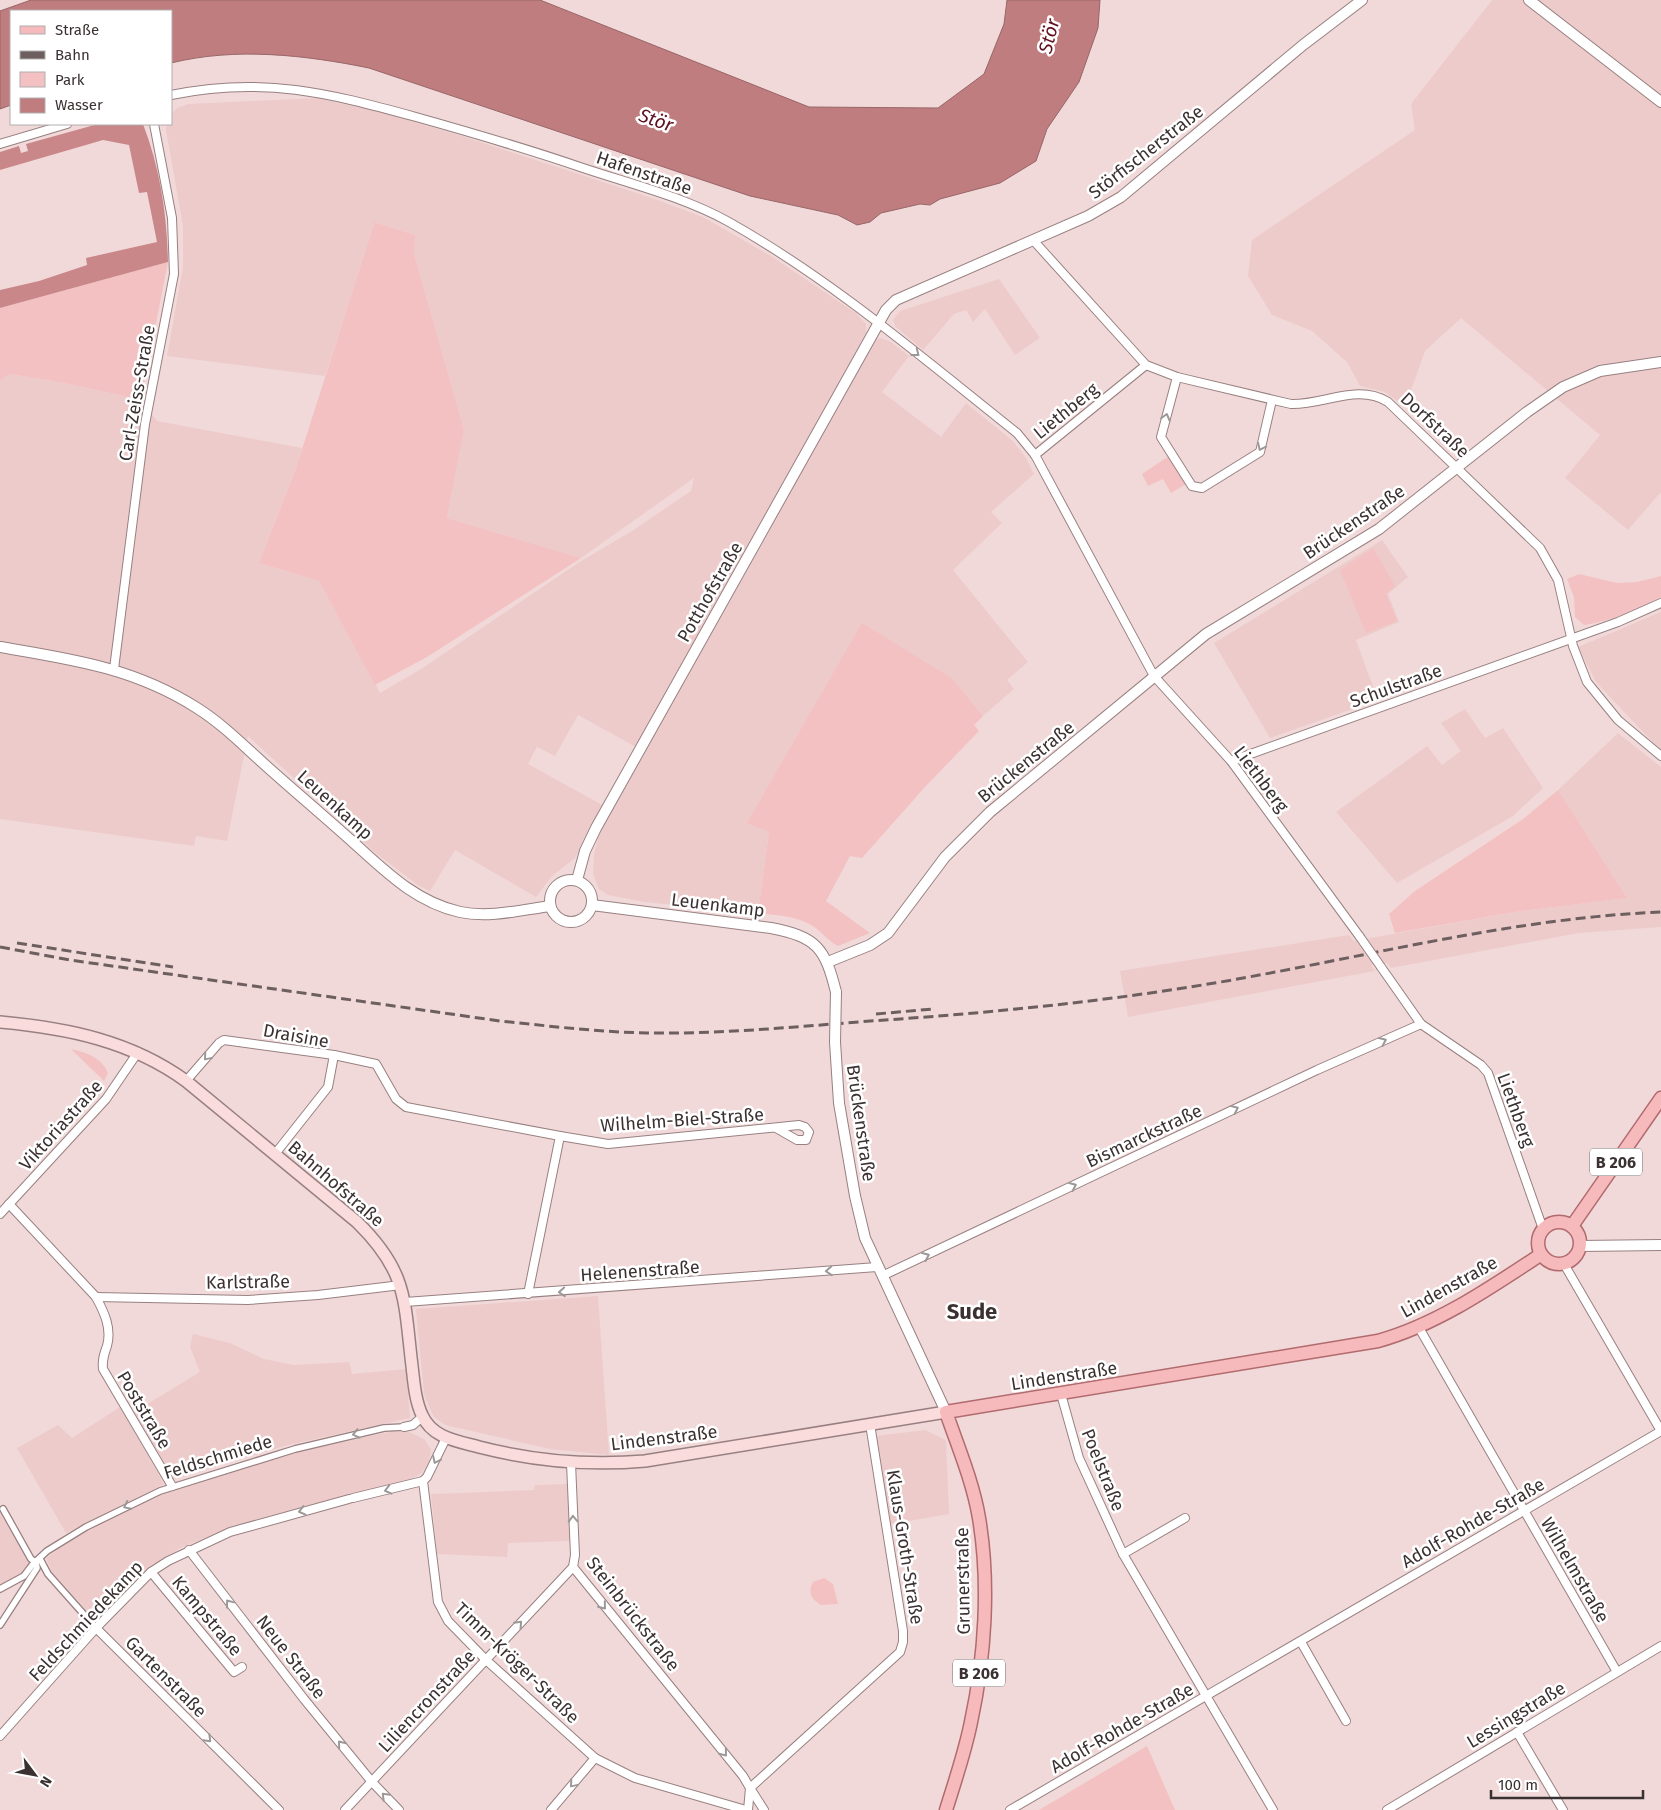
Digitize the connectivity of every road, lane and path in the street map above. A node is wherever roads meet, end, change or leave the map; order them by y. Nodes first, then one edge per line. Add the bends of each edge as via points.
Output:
1 (1362, 0) edge
2 (1529, 0) edge
3 (172, 95) edge
4 (1661, 102) edge
5 (64, 125) edge
6 (154, 125) edge
7 (0, 144) edge
8 (1032, 240) junction
9 (877, 323) junction
10 (1661, 362) edge
11 (1146, 365) junction
12 (1177, 377) junction
13 (1272, 400) junction
14 (1035, 455) junction
15 (1457, 467) junction
16 (1661, 603) edge
17 (1572, 639) junction
18 (0, 648) edge
19 (114, 669) junction
20 (1154, 676) junction
21 (1661, 756) edge
22 (1230, 761) junction
23 (577, 880) junction
24 (592, 904) junction
25 (550, 906) junction
26 (828, 962) junction
27 (0, 1022) edge
28 (1421, 1024) junction
29 (138, 1052) junction
30 (334, 1055) junction
31 (186, 1082) junction
32 (1661, 1098) edge
33 (776, 1128) dead end
34 (560, 1136) junction
35 (275, 1154) junction
36 (9, 1204) junction
37 (0, 1214) edge
38 (1572, 1226) junction
39 (1542, 1229) junction
40 (1661, 1245) edge
41 (1580, 1246) junction
42 (1540, 1255) junction
43 (1564, 1264) junction
44 (879, 1272) junction
45 (401, 1285) junction
46 (528, 1294) junction
47 (96, 1297) junction
48 (405, 1302) junction
49 (1418, 1326) junction
50 (1060, 1394) junction
51 (946, 1412) junction
52 (422, 1417) junction
53 (870, 1424) junction
54 (404, 1427) joint
55 (1661, 1431) edge
56 (446, 1438) junction
57 (571, 1463) junction
58 (423, 1481) junction
59 (172, 1486) junction
60 (3, 1509) dead end
61 (1524, 1511) junction
62 (1185, 1518) dead end
63 (189, 1550) junction
64 (1123, 1554) junction
65 (38, 1560) junction
66 (573, 1567) junction
67 (151, 1572) junction
68 (0, 1589) edge
69 (0, 1625) edge
70 (96, 1628) junction
71 (1301, 1642) junction
72 (1661, 1646) edge
73 (486, 1660) junction
74 (242, 1667) dead end
75 (1617, 1672) junction
76 (1206, 1698) junction
77 (1346, 1721) dead end
78 (1517, 1732) junction
79 (0, 1736) edge
80 (595, 1758) junction
81 (372, 1782) junction
82 (750, 1788) junction
83 (732, 1808) edge
84 (280, 1810) edge
85 (344, 1810) edge
86 (399, 1810) edge
87 (551, 1810) edge
88 (747, 1810) edge
89 (764, 1810) edge
90 (946, 1810) edge
91 (1010, 1810) edge
92 (1272, 1810) edge
93 (1387, 1810) edge
94 (1563, 1810) edge

1 - 8 street, Störfischerstraße via 1303,44 1120,196 1088,216
2 - 4 street
3 - 9 street, Hafenstraße via 246,86 307,90 385,107 537,152 721,218 799,266
5 - 7 street
6 - 19 street, Carl-Zeiss-Straße via 172,218 174,274 145,424
8 - 9 street, Störfischerstraße via 896,300
8 - 11 street, Dorfstraße
9 -> 14 street, Hafenstraße via 1017,432
9 - 23 street, Potthofstraße via 589,840
10 - 15 street, Brückenstraße via 1600,371 1572,382 1545,398
11 - 12 street, Dorfstraße
11 - 14 street, Liethberg
12 - 13 street, Dorfstraße
13 -> 12 street via 1260,452 1202,488 1196,488 1161,437
13 - 15 street, Dorfstraße via 1303,404 1372,394 1394,407
14 - 20 street, Liethberg
15 - 17 street, Dorfstraße via 1530,536 1546,556 1560,586
15 - 20 street, Brückenstraße via 1379,529 1206,634
16 - 17 street, Schulstraße
17 - 21 street, Dorfstraße via 1593,691 1618,720
17 - 22 street, Schulstraße
18 - 19 street, Leuenkamp
19 - 25 street, Leuenkamp via 157,685 202,711 384,871 422,898 445,908 469,913
20 - 22 street, Liethberg
20 - 26 street, Brückenstraße via 987,815 944,857 888,933 870,945
22 - 28 street, Liethberg, bridge
23 - 24 street via 589,889
23 - 25 street via 566,880 556,886 550,895
24 - 25 street via 586,916 575,922 562,921
24 - 26 street, Leuenkamp via 786,931 812,944
26 - 44 street, Brückenstraße, bridge via 836,992 839,1103 855,1196 865,1238
27 - 29 main road, Bahnhofstraße via 69,1030
28 - 39 street, Liethberg via 1488,1073
44 -> 28 street, Bismarckstraße
29 - 31 main road, Bahnhofstraße
29 - 36 street, Viktoriastraße via 106,1099
30 -> 31 street, Draisine via 231,1040 219,1043
30 - 34 street, Wilhelm-Biel-Straße via 376,1064 396,1099 406,1107
30 - 35 street, Draisine via 328,1087
31 - 35 main road, Bahnhofstraße
32 - 38 main road, B 206
33 - 34 street, Wilhelm-Biel-Straße via 608,1144
34 - 46 street
35 - 45 main road, Bahnhofstraße via 373,1238 389,1259
36 - 37 street, Viktoriastraße
36 - 47 street, Poststraße
38 - 39 main road via 1560,1222
38 - 41 main road via 1578,1234
39 - 42 main road via 1538,1239
40 - 41 street
41 - 43 main road via 1573,1259
42 - 43 main road via 1553,1264
42 - 49 main road, Lindenstraße via 1462,1304
43 - 55 street
44 -> 46 street, Helenenstraße
44 - 51 street, Brückenstraße
45 - 47 street, Karlstraße via 248,1300
45 - 48 main road, Bahnhofstraße
46 - 48 street, Helenenstraße
47 - 59 street, Poststraße via 109,1333 102,1369
48 - 52 main road, Bahnhofstraße via 417,1401
49 - 50 main road, Lindenstraße via 1378,1341
49 - 61 street, Wilhelmstraße
50 - 51 main road, Lindenstraße
50 - 64 street, Poelstraße via 1079,1458
51 - 53 main road, Lindenstraße
51 - 90 main road, Grunerstraße / B 206 via 976,1505 981,1533 984,1596 979,1672 971,1722
52 - 54 street, Feldschmiede via 413,1425
52 - 56 main road, Bahnhofstraße
53 - 57 main road, Lindenstraße via 644,1461
53 - 82 street, Klaus-Groth-Straße via 903,1631 902,1648
54 -> 59 street, Feldschmiede via 384,1428 295,1449
55 - 61 street, Adolf-Rohde-Straße
56 - 57 main road, Lindenstraße via 526,1458
56 -> 58 street
66 -> 57 street, Steinbrückstraße
58 -> 63 street, Feldschmiedekamp via 230,1532
58 - 73 street, Timm-Kröger-Straße via 440,1609
59 -> 65 street, Feldschmiede via 86,1527
60 - 65 street, Gartenstraße via 31,1559
61 - 71 street, Adolf-Rohde-Straße
61 - 75 street, Wilhelmstraße
62 - 64 street
63 - 67 street, Feldschmiedekamp
81 -> 63 street, Neue Straße
64 - 76 street, Poelstraße
65 - 68 street, Feldschmiede via 24,1576
65 - 69 street, Feldschmiede via 37,1568
65 - 70 street, Gartenstraße
73 -> 66 street, Liliencronstraße
66 -> 82 street, Steinbrückstraße
67 - 70 street, Feldschmiedekamp
67 - 74 street, Kampstraße via 234,1672
70 - 79 street, Feldschmiedekamp
70 -> 84 street, Gartenstraße
71 - 76 street, Adolf-Rohde-Straße
71 - 77 street
72 - 75 street, Lessingstraße
73 - 80 street, Timm-Kröger-Straße
73 - 81 street, Liliencronstraße
75 - 78 street, Lessingstraße
76 - 91 street, Adolf-Rohde-Straße
76 - 92 street, Poelstraße
78 - 93 street, Lessingstraße
78 - 94 street
80 - 83 street, Timm-Kröger-Straße via 620,1772
80 -> 87 street
81 - 85 street, Liliencronstraße
86 -> 81 street, Neue Straße
82 - 88 street
82 - 89 street, Steinbrückstraße
83 - 88 street, Timm-Kröger-Straße

